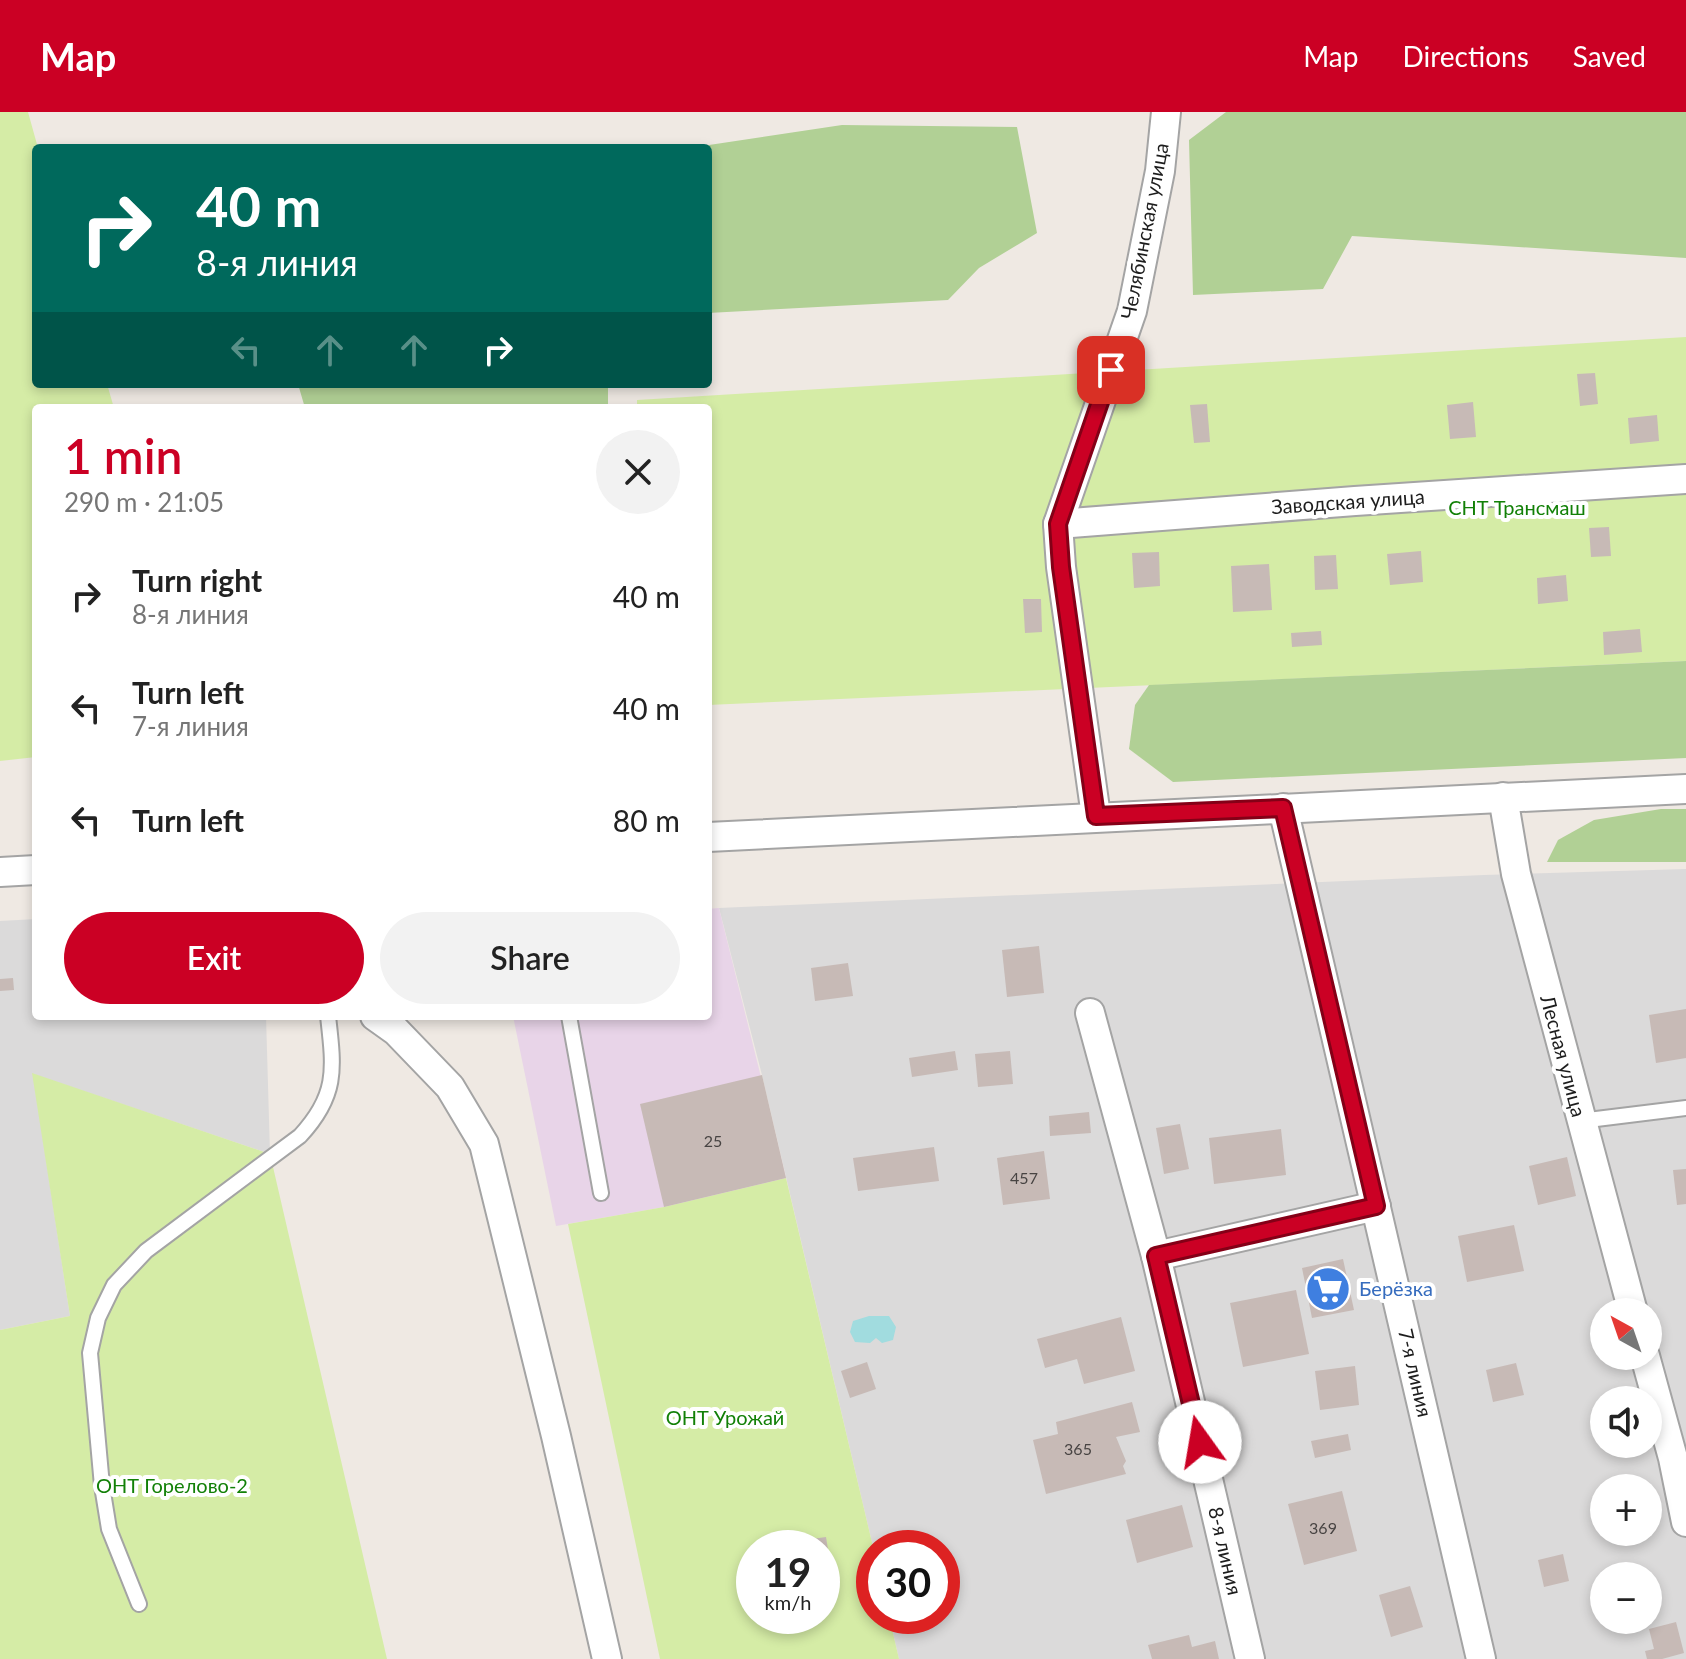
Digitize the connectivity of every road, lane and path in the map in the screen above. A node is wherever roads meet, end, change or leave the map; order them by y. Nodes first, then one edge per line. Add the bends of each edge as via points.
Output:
1 (1166, 112) edge
2 (1686, 479) edge
3 (1058, 524) junction
4 (1686, 789) edge
5 (1503, 797) junction
6 (1283, 808) junction
7 (1096, 816) junction
8 (712, 837) edge
9 (32, 870) edge
10 (0, 872) edge
11 (1090, 1013) dead end
12 (328, 1020) edge
13 (381, 1020) edge
14 (570, 1020) edge
15 (1686, 1108) edge
16 (1580, 1121) junction
17 (601, 1193) dead end
18 (1376, 1206) junction
19 (1156, 1256) junction
20 (1629, 1298) edge
21 (1650, 1370) edge
22 (1680, 1457) edge
23 (1686, 1522) edge
24 (139, 1604) dead end
25 (607, 1659) edge
26 (1250, 1659) edge
27 (1481, 1659) edge

1 - 3 street, Челябинская улица via 1160,171 1132,311
2 - 3 street, Заводская улица
3 - 7 street, Челябинская улица
4 - 5 street
5 - 6 street
5 - 16 street, Лесная улица via 1516,874
6 - 7 street
6 - 18 street, 7-я линия
7 - 8 street
9 - 10 street
11 - 19 street, 8-я линия
12 - 24 lane via 329,1091 319,1115 300,1136 146,1251 114,1285 98,1318 90,1353 102,1486 109,1529
13 - 25 street via 450,1087 484,1144
14 - 17 lane
15 - 16 lane
16 - 20 street, Лесная улица
18 - 19 street
18 - 27 street, 7-я линия
19 - 26 street, 8-я линия
21 - 22 street
22 - 23 street

